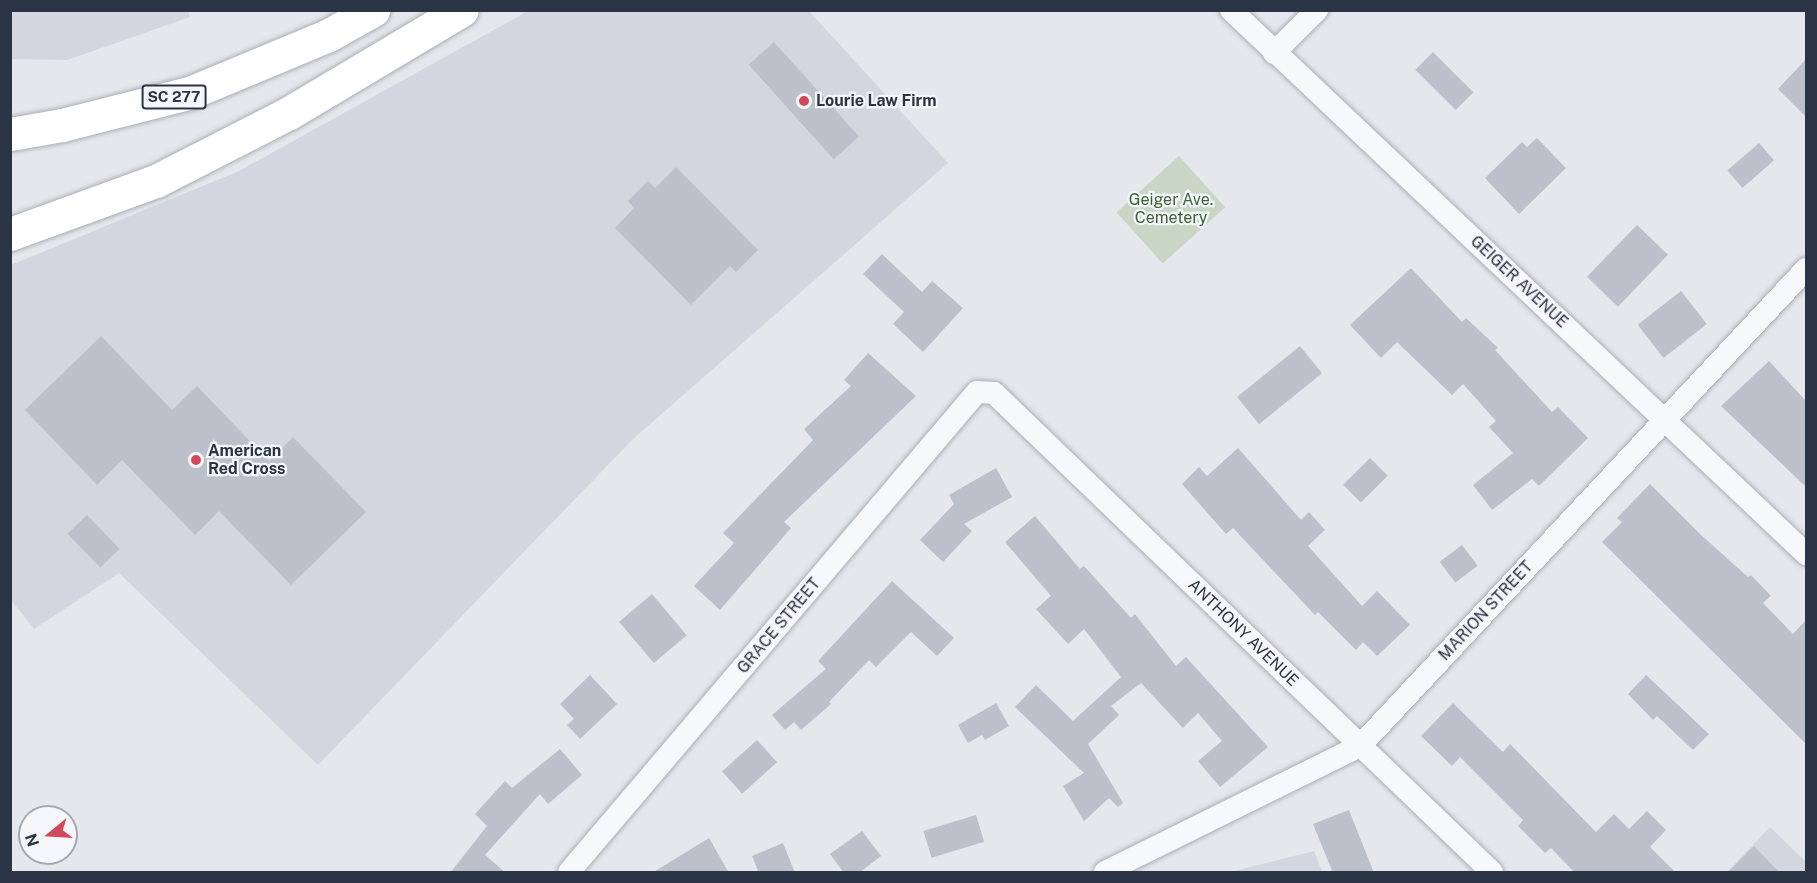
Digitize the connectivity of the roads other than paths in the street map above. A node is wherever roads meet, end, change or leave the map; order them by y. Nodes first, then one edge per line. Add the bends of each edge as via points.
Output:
1 (373, 10) edge
2 (462, 10) edge
3 (1231, 10) edge
4 (1317, 10) edge
5 (1274, 53) junction
6 (10, 134) edge
7 (10, 234) edge
8 (1806, 269) edge
9 (994, 393) joint
10 (1665, 419) junction
11 (1806, 554) edge
12 (1360, 746) junction
13 (569, 873) edge
14 (1105, 873) edge
15 (1492, 873) edge

1 - 6 highway, SC 277 via 329,35 192,92 82,121
2 - 7 highway via 289,113 156,181
3 - 5 street, GEIGER AVENUE
4 - 5 street
5 - 10 street, GEIGER AVENUE
8 - 10 street, MARION STREET
9 - 12 street, ANTHONY AVENUE
9 - 13 street, GRACE STREET via 977,392
10 - 11 street, GEIGER AVENUE
10 - 12 street, MARION STREET
12 - 14 street, MARION STREET
12 - 15 street, ANTHONY AVENUE

